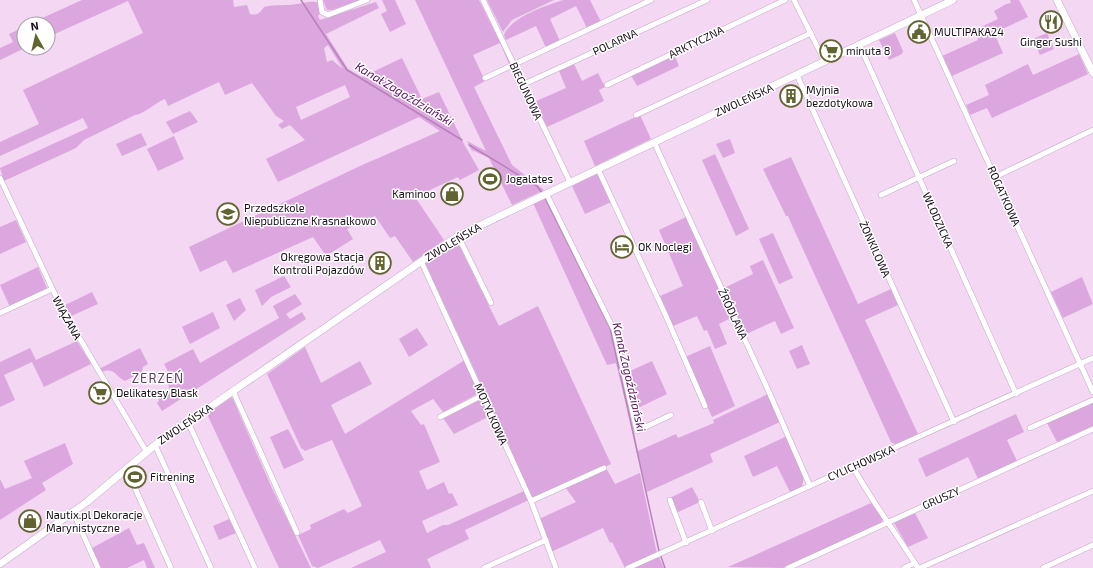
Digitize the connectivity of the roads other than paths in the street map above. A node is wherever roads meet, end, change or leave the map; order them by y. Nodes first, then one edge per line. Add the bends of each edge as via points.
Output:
1 (320, 0) edge
2 (367, 0) edge
3 (483, 0) edge
4 (651, 0) edge
5 (707, 0) edge
6 (785, 0) edge
7 (794, 0) edge
8 (914, 0) edge
9 (954, 0) edge
10 (1057, 0) edge
11 (921, 17) junction
12 (811, 33) junction
13 (860, 46) junction
14 (825, 62) junction
15 (513, 65) junction
16 (1093, 73) edge
17 (797, 75) junction
18 (485, 78) dead end
19 (522, 85) junction
20 (607, 85) dead end
21 (636, 115) dead end
22 (1093, 130) edge
23 (654, 142) junction
24 (954, 161) dead end
25 (598, 169) junction
26 (919, 177) junction
27 (995, 177) junction
28 (0, 178) edge
29 (570, 182) junction
30 (544, 194) junction
31 (880, 195) dead end
32 (458, 236) junction
33 (421, 261) junction
34 (52, 290) junction
35 (491, 303) dead end
36 (0, 314) edge
37 (1093, 358) edge
38 (1080, 364) junction
39 (233, 391) junction
40 (1093, 392) edge
41 (1016, 394) junction
42 (483, 395) junction
43 (1093, 400) edge
44 (705, 406) dead end
45 (671, 415) dead end
46 (440, 417) dead end
47 (188, 422) junction
48 (954, 422) junction
49 (1030, 428) dead end
50 (1093, 429) edge
51 (155, 445) junction
52 (146, 452) junction
53 (853, 467) junction
54 (126, 468) junction
55 (604, 468) dead end
56 (810, 486) junction
57 (1093, 490) edge
58 (670, 500) dead end
59 (530, 501) junction
60 (701, 502) dead end
61 (73, 512) junction
62 (887, 522) junction
63 (712, 531) junction
64 (297, 533) dead end
65 (546, 540) junction
66 (686, 543) junction
67 (1093, 545) edge
68 (0, 564) edge
69 (918, 566) edge
70 (98, 568) edge
71 (172, 568) edge
72 (211, 568) edge
73 (255, 568) edge
74 (484, 568) edge
75 (556, 568) edge
76 (628, 568) edge
77 (788, 568) edge
78 (904, 568) edge
79 (1043, 568) edge

1 - 2 street via 322,12 325,14
3 - 15 street, BIEGUNOWA
4 - 15 street
5 - 19 street, POLARNA
6 - 20 street, ARKTYCZNA
7 - 12 street
8 - 11 street, ROGATKOWA
9 - 11 street, ZWOLEŃSKA
10 - 16 street
11 - 13 street, ZWOLEŃSKA
11 - 27 street, ROGATKOWA
12 - 14 street
12 - 21 street
13 - 14 street, ZWOLEŃSKA
13 - 26 street, WŁODZICKA
14 - 17 street, ZWOLEŃSKA
15 - 18 street
15 - 19 street, BIEGUNOWA
17 - 23 street, ZWOLEŃSKA
17 - 48 street, ŻONKILOWA
19 - 29 street, BIEGUNOWA
22 - 27 street
23 - 25 street, ZWOLEŃSKA
23 - 56 street, ŹRÓDLANA
24 - 26 street
25 - 29 street, ZWOLEŃSKA
25 - 44 street
26 - 31 street
26 - 41 street, WŁODZICKA
27 - 38 street, ROGATKOWA
28 - 34 street, WIĄZANA
29 - 30 street, ZWOLEŃSKA
30 - 32 street, ZWOLEŃSKA
30 - 45 street via 614,330 637,431
32 - 33 street, ZWOLEŃSKA
32 - 35 street
33 - 39 street, ZWOLEŃSKA
33 - 42 street, MOTYLKOWA
34 - 36 street
34 - 52 street, WIĄZANA
37 - 38 street, CYLICHOWSKA
38 - 40 street, ROGATKOWA
38 - 41 street, CYLICHOWSKA
39 - 47 street, ZWOLEŃSKA
39 - 64 street
41 - 48 street, CYLICHOWSKA
42 - 46 street
42 - 59 street, MOTYLKOWA
43 - 49 street
47 - 51 street, ZWOLEŃSKA
47 - 73 street
48 - 53 street, CYLICHOWSKA
50 - 62 street, GRUSZY
51 - 52 street, ZWOLEŃSKA
51 - 72 street
52 - 54 street, ZWOLEŃSKA
53 - 56 street, CYLICHOWSKA
53 - 62 street
54 - 61 street, ZWOLEŃSKA
54 - 71 street
55 - 59 street
56 - 63 street, CYLICHOWSKA
57 - 69 street
58 - 66 street
59 - 65 street, MOTYLKOWA
60 - 63 street
61 - 68 street, ZWOLEŃSKA
61 - 70 street
62 - 69 street
62 - 77 street, GRUSZY
63 - 66 street, CYLICHOWSKA
65 - 74 street
65 - 75 street, MOTYLKOWA
66 - 76 street, CYLICHOWSKA
67 - 79 street
69 - 78 street

